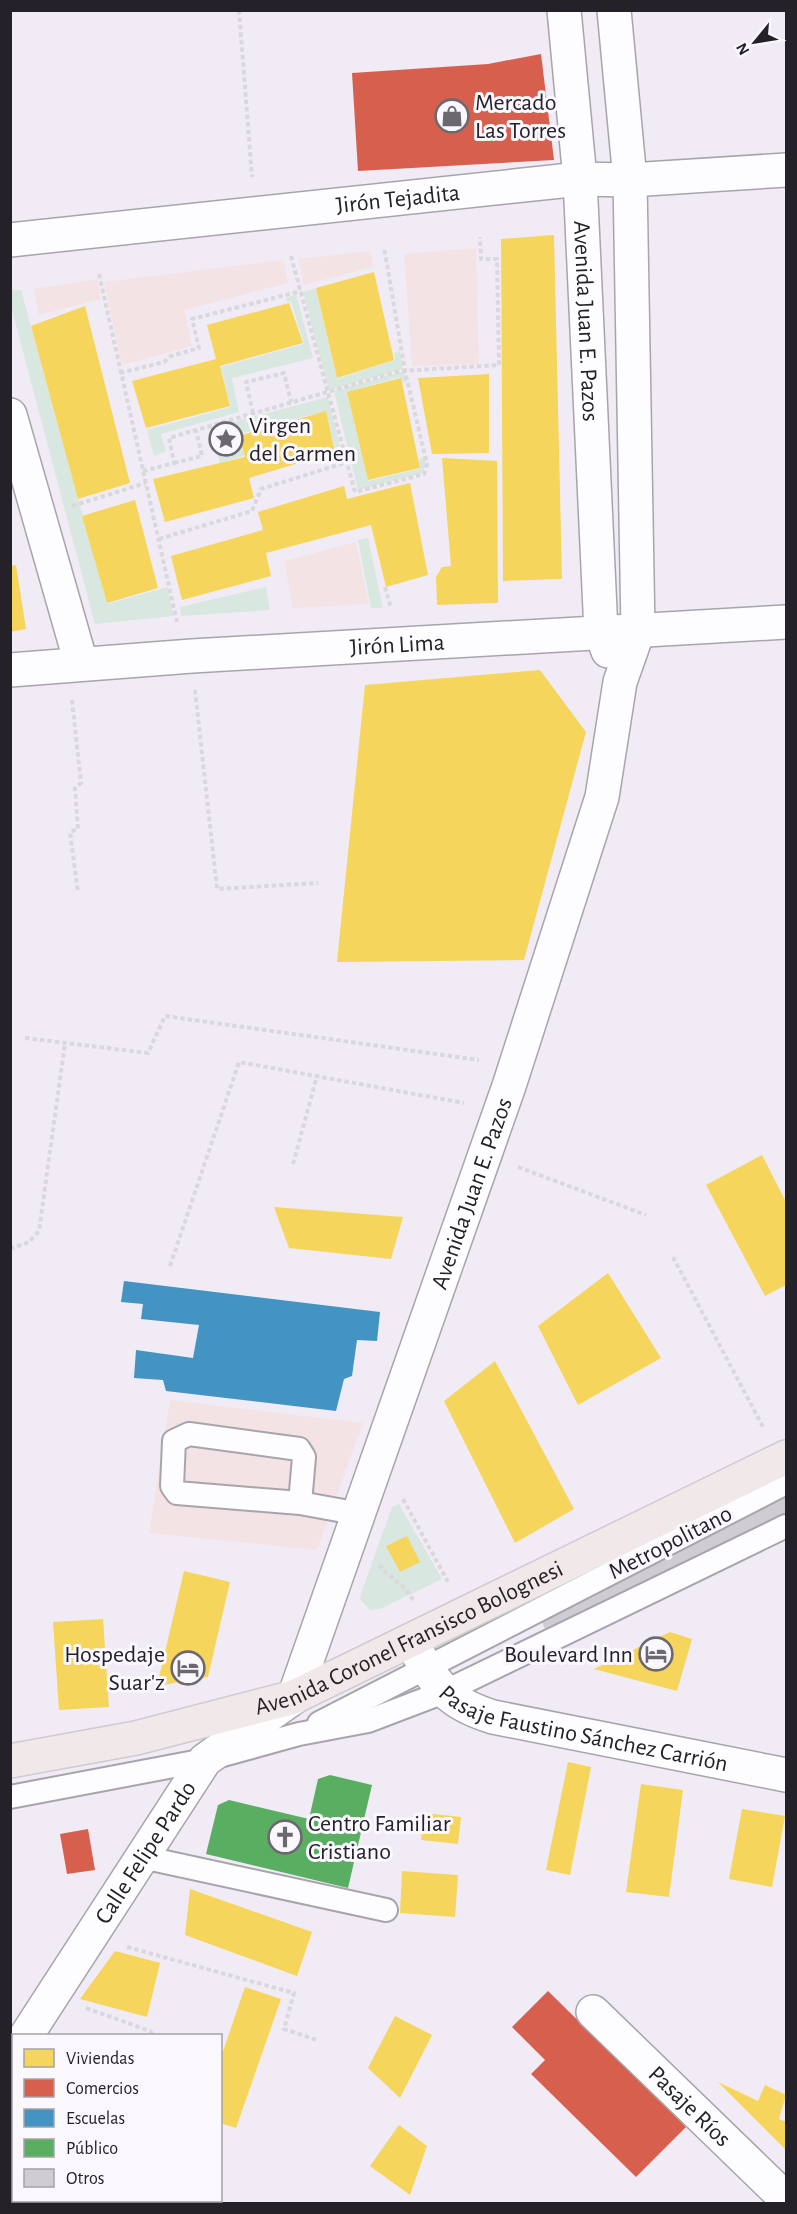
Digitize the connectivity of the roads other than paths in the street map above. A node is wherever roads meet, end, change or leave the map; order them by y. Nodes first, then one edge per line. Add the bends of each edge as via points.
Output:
1 (564, 10) edge
2 (614, 10) edge
3 (786, 170) edge
4 (580, 179) junction
5 (630, 180) junction
6 (10, 240) edge
7 (10, 415) edge
8 (18, 466) edge
9 (786, 622) edge
10 (638, 631) junction
11 (601, 632) junction
12 (74, 664) junction
13 (10, 670) edge
14 (620, 682) junction
15 (784, 1467) edge
16 (300, 1503) junction
17 (360, 1514) junction
18 (786, 1526) edge
19 (427, 1667) junction
20 (294, 1697) junction
21 (299, 1734) junction
22 (205, 1760) junction
23 (10, 1761) edge
24 (786, 1775) edge
25 (10, 1797) edge
26 (142, 1857) junction
27 (386, 1910) dead end
28 (594, 2012) dead end
29 (27, 2034) edge
30 (786, 2199) edge

1 - 4 street, Avenida Juan E. Pazos
2 - 5 street, Avenida Juan E. Pazos
3 - 5 street, Jirón Tejadita
4 - 5 street, Jirón Tejadita
4 - 6 street, Jirón Tejadita
4 - 11 street, Avenida Juan E. Pazos
5 - 10 street, Avenida Juan E. Pazos
7 - 8 street
8 - 12 street
9 - 10 street, Jirón Lima
10 - 11 street, Jirón Lima
10 - 14 street, Avenida Juan E. Pazos
11 - 12 street, Jirón Lima via 185,642
11 - 14 street, Avenida Juan E. Pazos
12 - 13 street, Jirón Lima
14 - 17 street, Avenida Juan E. Pazos via 602,797 516,1065
15 - 19 main road, Avenida Coronel Fransisco Bolognesi
16 - 16 lane via 177,1493 172,1486 174,1441 189,1434 298,1449 304,1457
16 - 17 lane
17 - 20 street, Avenida Juan E. Pazos
18 - 19 lane, Metropolitano
19 - 20 main road, Avenida Coronel Fransisco Bolognesi
19 - 21 lane, Metropolitano
19 - 21 lane, Metropolitano via 368,1720
19 - 24 street, Pasaje Faustino Sánchez Carrión via 467,1709 493,1717
20 - 22 street, Calle Felipe Pardo
20 - 23 main road, Avenida Coronel Fransisco Bolognesi via 135,1738
21 - 22 lane, Metropolitano
22 - 25 lane, Metropolitano
22 - 26 street, Calle Felipe Pardo
26 - 27 lane
26 - 29 street, Calle Felipe Pardo
28 - 30 street, Pasaje Ríos

